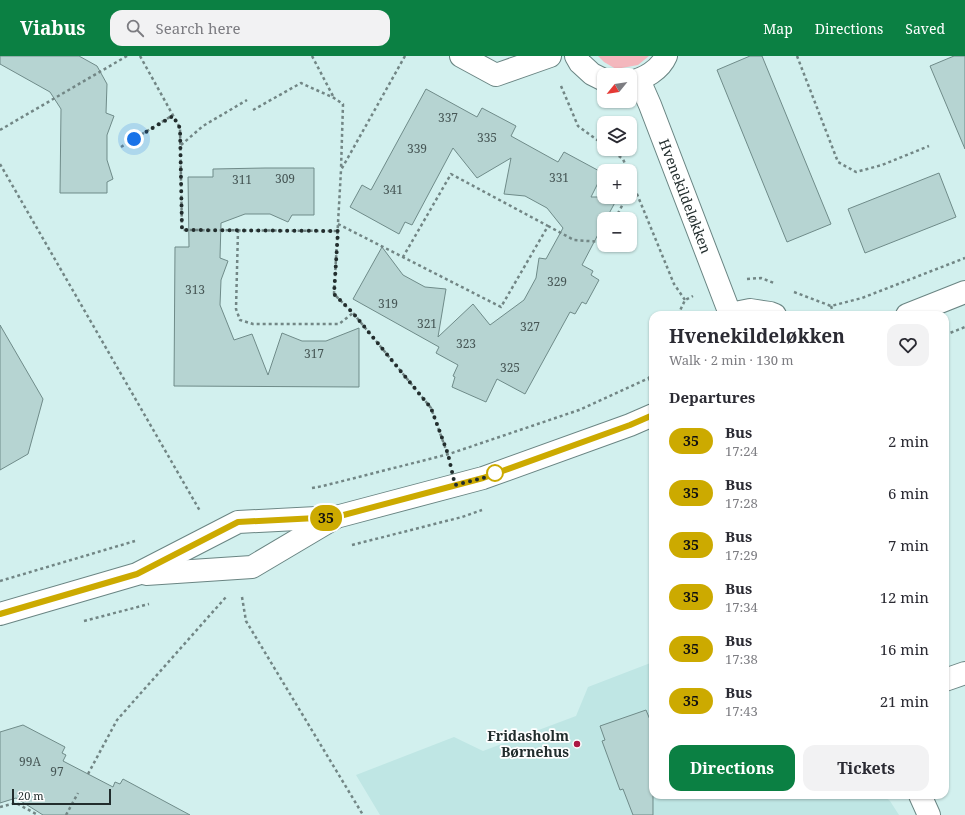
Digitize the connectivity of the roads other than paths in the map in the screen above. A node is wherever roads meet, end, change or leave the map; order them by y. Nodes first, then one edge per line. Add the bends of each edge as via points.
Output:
1 (461, 56) edge
2 (549, 56) edge
3 (576, 56) edge
4 (666, 56) edge
5 (597, 76) edge
6 (637, 80) edge
7 (637, 85) edge
8 (965, 292) edge
9 (728, 311) edge
10 (745, 311) edge
11 (757, 311) edge
12 (916, 311) edge
13 (649, 417) edge
14 (336, 517) junction
15 (137, 574) junction
16 (0, 614) edge
17 (965, 673) edge
18 (949, 679) edge
19 (922, 799) edge
20 (929, 815) edge

1 - 2 street via 496,75
3 - 5 street via 580,63
4 - 6 street via 653,72
7 - 9 street, Hvenekildeløkken via 650,104
8 - 12 street
10 - 11 street
13 - 14 street via 490,475
14 - 15 street via 238,522
14 - 15 street via 252,567
15 - 16 street
17 - 18 street
19 - 20 street

